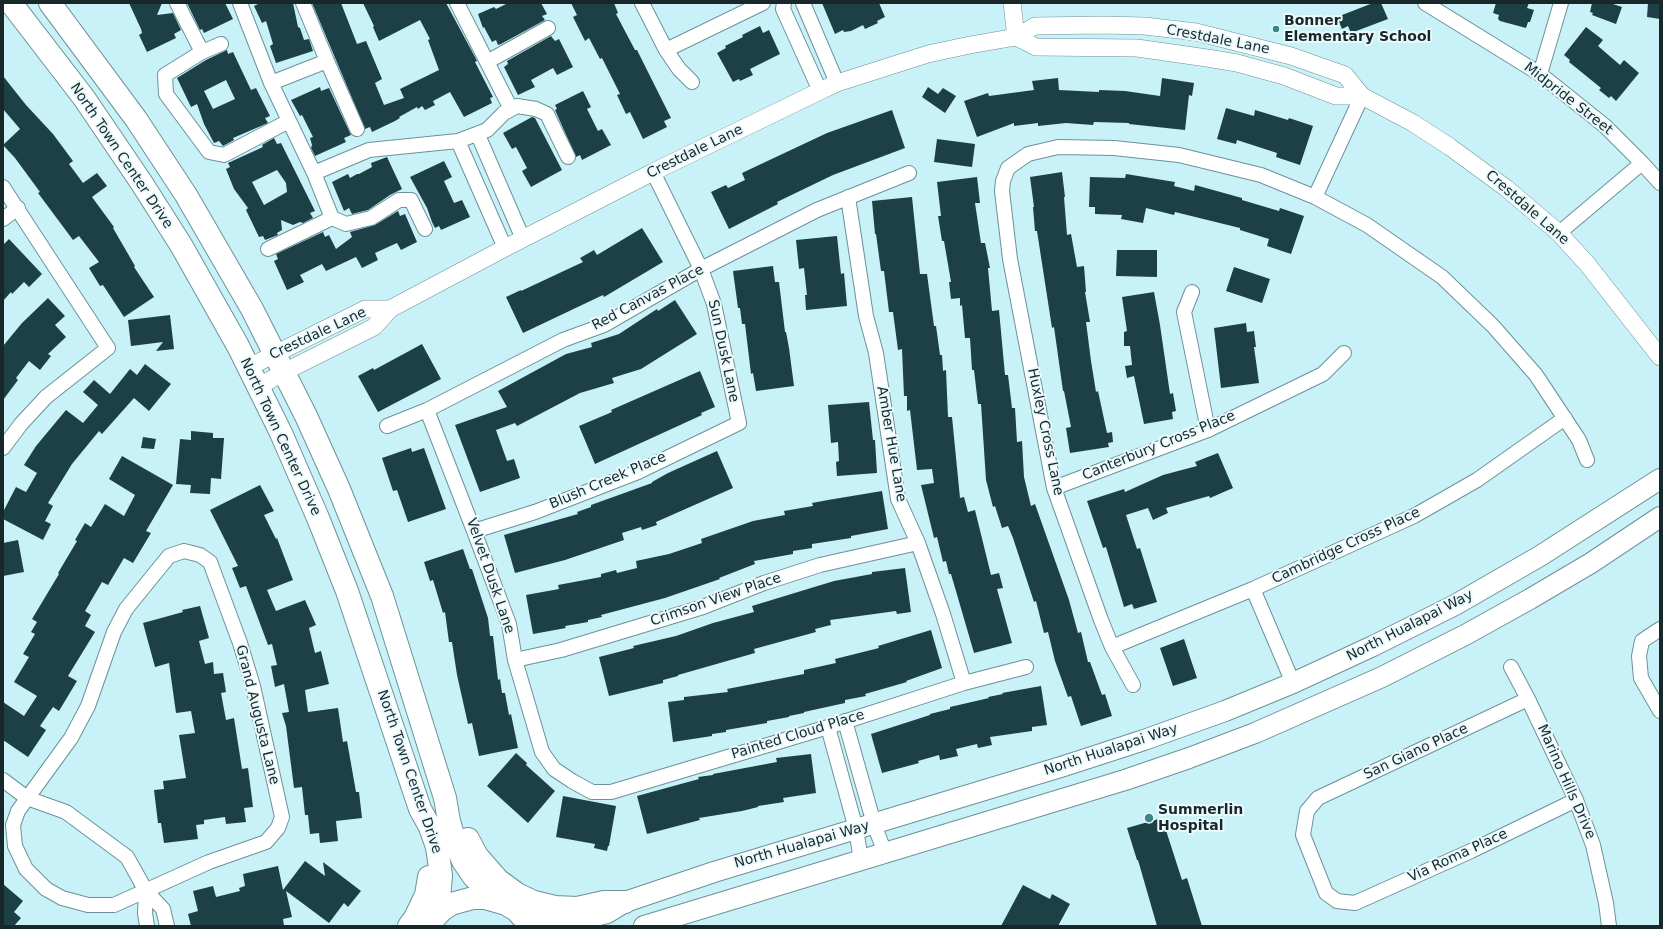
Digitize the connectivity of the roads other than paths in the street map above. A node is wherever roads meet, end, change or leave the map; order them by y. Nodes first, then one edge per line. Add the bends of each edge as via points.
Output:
1 (11, 3) edge
2 (50, 3) edge
3 (176, 3) edge
4 (240, 3) edge
5 (303, 3) edge
6 (457, 3) edge
7 (642, 3) edge
8 (763, 3) edge
9 (784, 3) edge
10 (803, 3) edge
11 (1012, 3) edge
12 (1425, 3) edge
13 (1561, 3) edge
14 (548, 28) dead end
15 (1016, 37) junction
16 (221, 44) dead end
17 (666, 50) junction
18 (202, 52) junction
19 (326, 61) junction
20 (487, 62) junction
21 (1540, 74) junction
22 (692, 82) dead end
23 (271, 83) junction
24 (837, 83) junction
25 (820, 91) junction
26 (1362, 96) junction
27 (511, 109) junction
28 (289, 121) junction
29 (357, 129) dead end
30 (478, 135) junction
31 (458, 141) junction
32 (568, 157) dead end
33 (1642, 162) junction
34 (653, 172) junction
35 (909, 172) dead end
36 (314, 173) junction
37 (1660, 183) edge
38 (3, 187) edge
39 (848, 197) junction
40 (1315, 197) junction
41 (18, 208) junction
42 (332, 218) junction
43 (3, 219) edge
44 (425, 229) dead end
45 (1559, 233) junction
46 (523, 239) junction
47 (505, 248) junction
48 (268, 249) dead end
49 (701, 270) junction
50 (1192, 292) dead end
51 (1344, 353) dead end
52 (1660, 357) edge
53 (279, 362) junction
54 (248, 367) junction
55 (258, 387) junction
56 (426, 410) junction
57 (1565, 418) junction
58 (739, 423) joint
59 (387, 426) dead end
60 (1208, 430) junction
61 (3, 448) edge
62 (1587, 460) dead end
63 (1660, 479) edge
64 (1054, 488) junction
65 (1660, 517) edge
66 (474, 531) junction
67 (918, 543) junction
68 (1253, 589) junction
69 (1660, 629) edge
70 (1112, 647) junction
71 (515, 660) junction
72 (1026, 667) dead end
73 (1511, 667) dead end
74 (964, 683) junction
75 (1294, 683) junction
76 (1133, 685) dead end
77 (1528, 699) junction
78 (1660, 711) edge
79 (844, 721) junction
80 (828, 727) junction
81 (3, 780) edge
82 (572, 781) joint
83 (27, 798) junction
84 (445, 798) junction
85 (1576, 800) junction
86 (420, 809) junction
87 (865, 827) junction
88 (886, 853) junction
89 (861, 860) junction
90 (146, 891) junction
91 (496, 900) junction
92 (1337, 901) joint
93 (625, 902) junction
94 (431, 922) edge
95 (528, 922) edge
96 (147, 926) edge
97 (167, 926) edge
98 (409, 926) edge
99 (644, 926) edge
100 (1609, 926) edge

1 - 54 main road, North Town Center Drive via 84,98 141,182 195,269
2 - 53 main road, North Town Center Drive via 107,78 171,172 230,268
3 - 18 street
4 - 23 street
5 - 19 street
6 - 20 street
7 - 17 street
8 - 17 street
9 - 25 street via 784,9
10 - 24 street
11 - 15 street
12 - 21 street, Midpride Street
13 - 21 street
14 - 20 street
15 - 24 street, Crestdale Lane via 928,54
15 - 26 street, Crestdale Lane via 1036,47 1137,48 1237,63 1284,76 1336,96
15 - 26 street, Crestdale Lane via 1035,26 1131,26 1196,32 1285,54 1345,75
16 - 18 street
17 - 22 street
18 - 28 street via 164,75 166,94 209,152 224,155
19 - 23 street
19 - 29 street
20 - 27 street
21 - 33 street, Midpride Street via 1605,126
23 - 28 street
24 - 25 street, Crestdale Lane
25 - 34 street, Crestdale Lane
26 - 40 street
26 - 45 street, Crestdale Lane via 1413,123 1450,147 1506,188
27 - 30 street
27 - 32 street via 518,106 547,114
28 - 36 street
30 - 31 street
30 - 46 street
31 - 36 street via 369,150
31 - 47 street
33 - 37 street, Midpride Street
33 - 45 street
34 - 46 street, Crestdale Lane
34 - 49 street, Sun Dusk Lane
35 - 39 street, Red Canvas Place
36 - 42 street
38 - 41 street
39 - 49 street, Red Canvas Place via 817,210
39 - 67 street, Amber Hue Lane via 866,316 876,353 898,499
40 - 57 street via 1366,225 1442,277 1508,342 1536,375
40 - 64 street, Huxley Cross Lane via 1261,175 1187,157 1114,148 1058,147 1028,154 1008,168 1002,191 1010,259
41 - 43 street
41 - 61 street via 108,348 46,397
42 - 44 street via 346,224 371,218 398,200 411,200
42 - 48 street
45 - 52 street, Crestdale Lane via 1588,265
46 - 47 street, Crestdale Lane
47 - 53 street, Crestdale Lane via 390,309 374,327
49 - 56 street, Red Canvas Place via 604,325 563,340
49 - 58 street, Sun Dusk Lane via 714,304
50 - 60 street via 1184,312
51 - 60 street, Canterbury Cross Place via 1323,374
53 - 54 street, Crestdale Lane
53 - 55 street, Crestdale Lane
53 - 84 main road, North Town Center Drive via 326,459 382,596
54 - 55 main road, North Town Center Drive
55 - 86 main road, North Town Center Drive via 300,476 347,591
56 - 59 street, Red Canvas Place
56 - 66 street, Velvet Dusk Lane
57 - 62 street via 1579,440
57 - 68 street, Cambridge Cross Place via 1477,480 1414,516
58 - 66 street, Blush Creek Place via 638,472 535,512
60 - 64 street, Canterbury Cross Place
63 - 75 main road, North Hualapai Way via 1577,534 1501,579 1411,628
64 - 70 street, Huxley Cross Lane via 1100,620
65 - 88 main road via 1591,563 1477,628 1319,706 1160,768
66 - 71 street, Velvet Dusk Lane via 509,624
67 - 71 street, Crimson View Place via 820,565 703,607 561,650
67 - 74 street, Amber Hue Lane
68 - 70 street, Cambridge Cross Place
68 - 75 street
69 - 78 street via 1642,641 1639,656 1641,678
70 - 76 street, Huxley Cross Lane
71 - 82 street, Velvet Dusk Lane via 542,752 554,769
72 - 74 street, Painted Cloud Place
73 - 77 street, Marino Hills Drive
74 - 79 street, Painted Cloud Place
75 - 87 main road, North Hualapai Way via 1144,740
77 - 85 street, Marino Hills Drive
77 - 92 street, San Giano Place via 1318,798 1308,811 1304,835 1326,893
79 - 80 street, Painted Cloud Place
79 - 87 street
80 - 82 street, Painted Cloud Place via 611,792 592,792
80 - 87 street
81 - 83 street
83 - 90 street via 66,812 127,857
83 - 90 street via 18,811 13,825 15,846 26,869 46,889 62,898 88,905 114,905
83 - 90 street, Grand Augusta Lane via 71,738 88,706 114,632 126,609 169,556 184,551 200,555 210,562 253,686 282,817 278,828 266,842 209,862
84 - 91 main road, North Town Center Drive via 449,821 463,861
84 - 93 main road via 459,819 477,856 498,880 518,894 534,902 555,907 578,908 604,902
85 - 92 street, Via Roma Place via 1355,903
85 - 100 street, Marino Hills Drive via 1593,845
86 - 94 main road, North Town Center Drive via 430,827 440,862 439,900
86 - 98 main road via 420,830 429,875 426,896
87 - 88 street
87 - 89 street
87 - 93 main road, North Hualapai Way via 721,869
88 - 89 main road
89 - 99 main road
90 - 96 street
90 - 97 street via 164,909
91 - 94 main road via 462,900 447,907
91 - 95 main road via 511,907
93 - 95 main road, North Hualapai Way via 607,913 575,921

